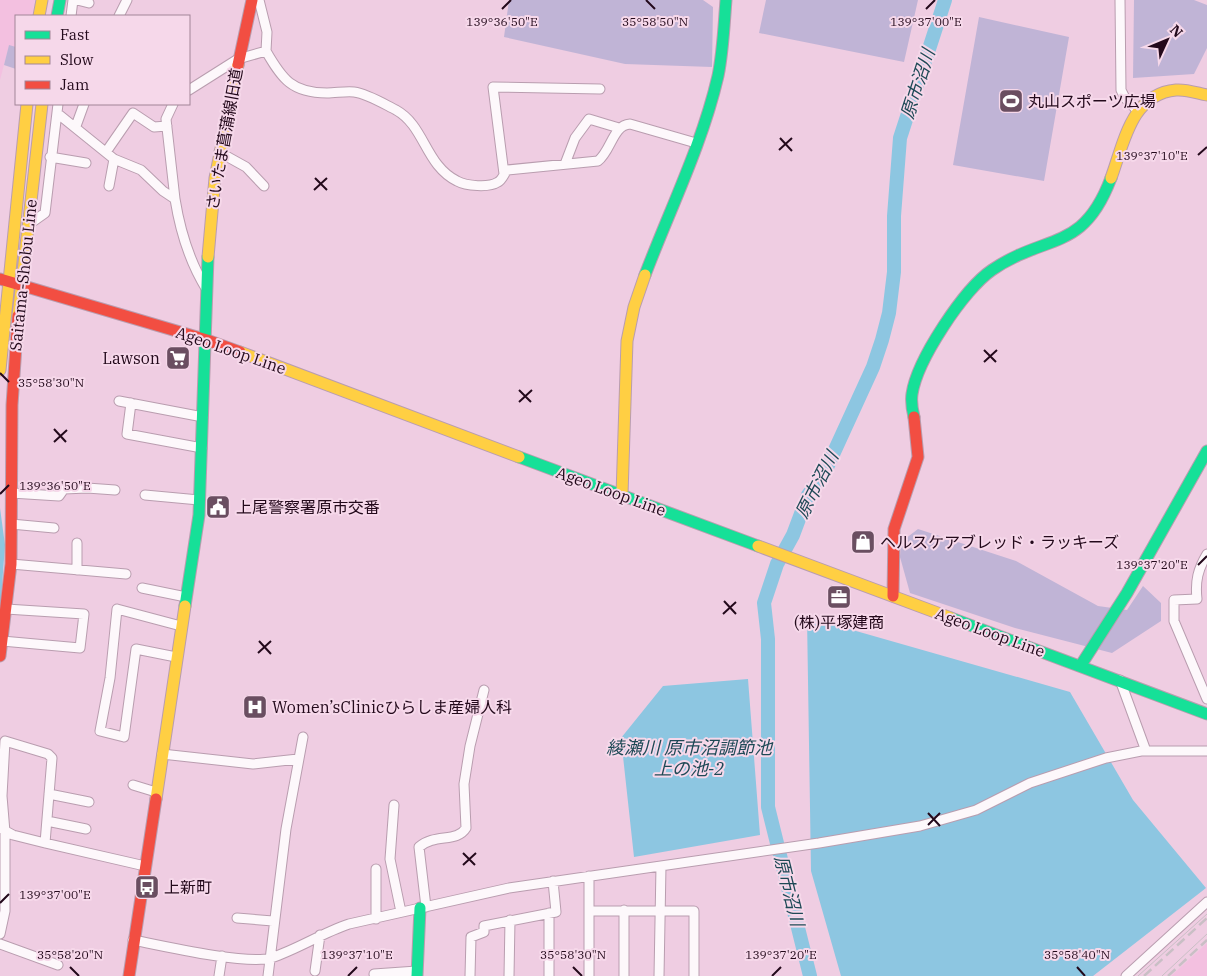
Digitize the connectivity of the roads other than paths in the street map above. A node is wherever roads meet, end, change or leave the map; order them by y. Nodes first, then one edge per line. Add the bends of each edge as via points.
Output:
1 (42, 0) edge
2 (126, 0) edge
3 (252, 0) edge
4 (259, 0) edge
5 (726, 0) edge
6 (1120, 0) edge
7 (74, 1) edge
8 (89, 3) dead end
9 (59, 9) edge
10 (39, 15) edge
11 (71, 15) edge
12 (119, 15) edge
13 (266, 51) junction
14 (238, 59) junction
15 (190, 89) edge
16 (600, 89) dead end
17 (1207, 95) edge
18 (27, 105) edge
19 (42, 105) edge
20 (84, 105) edge
21 (173, 105) edge
22 (58, 108) edge
23 (1137, 110) junction
24 (76, 126) junction
25 (167, 126) junction
26 (619, 128) junction
27 (696, 143) junction
28 (106, 152) junction
29 (218, 152) junction
30 (50, 157) junction
31 (114, 158) junction
32 (86, 163) dead end
33 (564, 164) junction
34 (504, 174) junction
35 (109, 186) dead end
36 (264, 186) dead end
37 (175, 199) junction
38 (28, 225) junction
39 (5, 280) edge
40 (23, 286) junction
41 (208, 290) junction
42 (207, 340) junction
43 (0, 370) edge
44 (119, 401) dead end
45 (131, 403) junction
46 (203, 417) junction
47 (202, 448) junction
48 (1207, 451) edge
49 (115, 490) dead end
50 (145, 495) dead end
51 (622, 495) junction
52 (7, 496) edge
53 (200, 500) junction
54 (11, 524) junction
55 (54, 528) dead end
56 (77, 543) dead end
57 (1207, 554) edge
58 (11, 564) junction
59 (77, 570) junction
60 (126, 574) dead end
61 (142, 588) dead end
62 (893, 596) junction
63 (186, 597) junction
64 (6, 609) junction
65 (181, 626) junction
66 (2, 641) junction
67 (0, 656) edge
68 (176, 657) junction
69 (1080, 665) junction
70 (1120, 680) junction
71 (484, 690) dead end
72 (1207, 699) edge
73 (1207, 714) edge
74 (303, 737) dead end
75 (1146, 751) junction
76 (1207, 751) edge
77 (162, 754) junction
78 (298, 759) junction
79 (133, 785) dead end
80 (156, 792) junction
81 (49, 794) junction
82 (89, 802) dead end
83 (394, 805) dead end
84 (47, 820) junction
85 (86, 829) dead end
86 (3, 830) edge
87 (45, 843) junction
88 (145, 866) junction
89 (661, 866) junction
90 (376, 869) dead end
91 (589, 876) junction
92 (552, 881) junction
93 (1207, 902) edge
94 (423, 907) junction
95 (624, 910) junction
96 (660, 910) junction
97 (590, 911) junction
98 (401, 912) junction
99 (549, 913) junction
100 (238, 918) dead end
101 (376, 918) junction
102 (510, 920) junction
103 (273, 921) junction
104 (0, 934) edge
105 (320, 935) junction
106 (133, 940) junction
107 (0, 944) edge
108 (222, 956) junction
109 (269, 958) junction
110 (58, 964) dead end
111 (315, 971) dead end
112 (417, 973) edge
113 (374, 974) dead end
114 (129, 976) edge
115 (218, 976) edge
116 (268, 976) edge
117 (470, 976) edge
118 (509, 976) edge
119 (549, 976) edge
120 (589, 976) edge
121 (624, 976) edge
122 (659, 976) edge
123 (694, 976) edge
124 (1126, 976) edge

1 - 10 street
2 - 12 street
3 - 14 street, さいたま菖蒲線旧道
4 - 13 street via 267,32
5 - 27 street via 718,76
6 - 23 street via 1121,90
7 - 8 street
7 - 9 street
7 - 11 street
13 - 14 street
13 - 34 street via 286,81 295,88 315,93 354,92 398,111 409,119 438,168 458,182 492,185 499,182
14 - 15 street
14 - 29 street, さいたま菖蒲線旧道
16 - 34 street via 493,87
17 - 23 street via 1179,89 1167,91 1155,95
18 - 39 street, Saitama-Shobu Line
19 - 38 street, Saitama-Shobu Line
20 - 24 street
21 - 25 street via 166,119
22 - 24 street
22 - 30 street
23 - 62 street via 1127,128 1105,193 1093,215 1074,232 1004,262 979,279 920,370 912,394 919,455 894,528
24 - 28 street
25 - 28 street via 154,127 133,113
25 - 37 street
26 - 27 street via 630,124
26 - 33 street via 605,156 598,161
26 - 33 street via 589,119 575,138
27 - 51 street via 640,284 630,319
28 - 31 street
29 - 36 street via 246,167
29 - 41 street, さいたま菖蒲線旧道 via 211,207
30 - 32 street
30 - 38 street via 46,213
31 - 35 street
31 - 37 street via 141,170
33 - 34 street via 507,170
37 - 41 street via 179,223
38 - 40 street, Saitama-Shobu Line
39 - 40 street, Ageo Loop Line
39 - 43 street, Saitama-Shobu Line
40 - 42 street, Ageo Loop Line
40 - 52 street, Saitama-Shobu Line via 13,375
41 - 42 street, さいたま菖蒲線旧道
42 - 46 street, さいたま菖蒲線旧道
42 - 51 street, Ageo Loop Line
44 - 45 street
45 - 46 street
45 - 47 street via 127,434
46 - 47 street, さいたま菖蒲線旧道
47 - 53 street, さいたま菖蒲線旧道
48 - 69 street via 1127,593
49 - 52 street via 64,489 59,496
50 - 53 street
51 - 62 street, Ageo Loop Line
52 - 54 street, Saitama-Shobu Line
53 - 63 street, さいたま菖蒲線旧道
54 - 55 street
54 - 58 street, Saitama-Shobu Line
56 - 59 street
57 - 72 street via 1195,583 1197,598 1174,600 1174,621
58 - 59 street
58 - 64 street, Saitama-Shobu Line
59 - 60 street
61 - 63 street
62 - 69 street, Ageo Loop Line
63 - 65 street, さいたま菖蒲線旧道
64 - 66 street, Saitama-Shobu Line
64 - 66 street via 84,614 80,648
65 - 68 street, さいたま菖蒲線旧道
65 - 68 street via 117,609 110,678 100,731 124,737 136,649
66 - 67 street, Saitama-Shobu Line
68 - 77 street, さいたま菖蒲線旧道
69 - 70 street, Ageo Loop Line
70 - 73 street, Ageo Loop Line
70 - 75 street
71 - 94 street via 464,784 466,828 459,836 427,840 419,847
74 - 78 street
75 - 76 street
75 - 89 street via 1106,758 1040,780 976,810 920,826 820,844
77 - 78 street via 253,764
77 - 80 street, さいたま菖蒲線旧道
78 - 103 street
79 - 80 street
80 - 88 street, さいたま菖蒲線旧道
81 - 82 street
81 - 84 street
81 - 86 street via 52,758 4,741
83 - 98 street via 390,859
84 - 85 street
84 - 87 street
86 - 87 street
86 - 104 street via 5,911
87 - 88 street
88 - 106 street, さいたま菖蒲線旧道
89 - 91 street
89 - 96 street
90 - 101 street
91 - 92 street
91 - 97 street
92 - 94 street
92 - 99 street via 556,912
93 - 124 street
94 - 98 street
94 - 112 street
95 - 96 street
95 - 97 street
95 - 121 street
96 - 122 street
96 - 123 street via 694,911
97 - 120 street
98 - 101 street
99 - 102 street
99 - 119 street
100 - 103 street
101 - 105 street
102 - 117 street via 484,926 484,932 471,937
102 - 118 street
103 - 109 street
105 - 109 street
105 - 111 street
106 - 108 street
106 - 114 street, さいたま菖蒲線旧道
107 - 110 street
108 - 109 street
108 - 115 street
109 - 116 street
112 - 113 street

